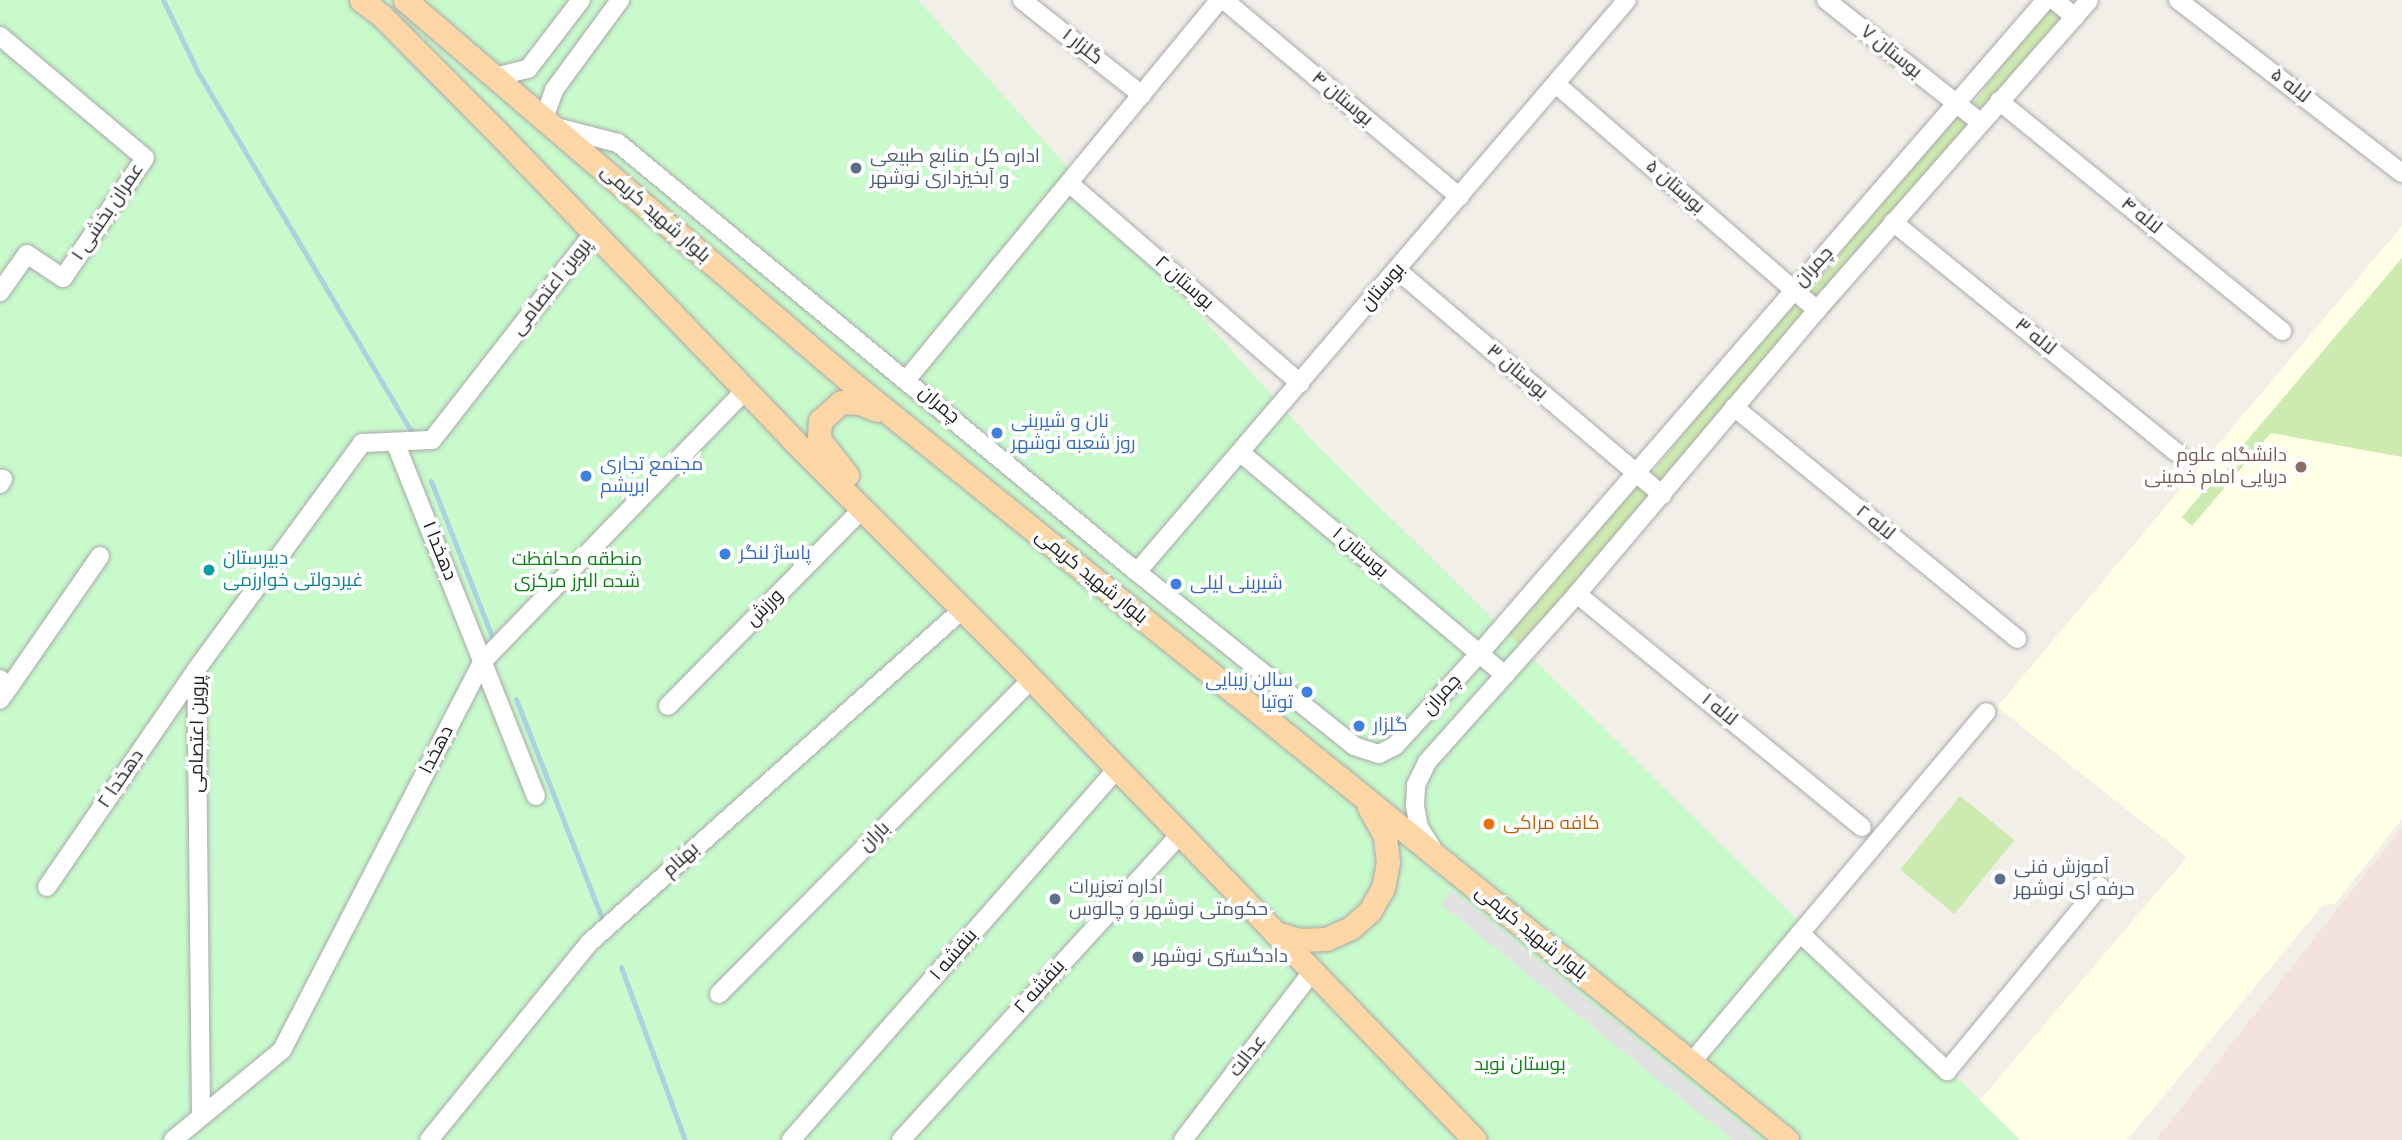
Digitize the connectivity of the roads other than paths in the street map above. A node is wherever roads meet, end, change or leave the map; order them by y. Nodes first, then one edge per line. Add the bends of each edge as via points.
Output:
1 (361, 0) edge
2 (405, 0) edge
3 (581, 0) edge
4 (620, 0) edge
5 (1022, 0) edge
6 (1222, 0) edge
7 (1826, 0) edge
8 (2046, 0) edge
9 (2054, 0) edge
10 (2089, 0) edge
11 (2178, 0) edge
12 (1619, 3) edge
13 (2074, 17) junction
14 (0, 37) edge
15 (495, 77) junction
16 (1556, 84) junction
17 (1142, 94) junction
18 (1999, 101) junction
19 (1956, 103) junction
20 (549, 122) junction
21 (1980, 122) junction
22 (2402, 173) edge
23 (1069, 183) junction
24 (1460, 197) junction
25 (1893, 222) junction
26 (594, 233) junction
27 (1397, 270) junction
28 (1793, 289) junction
29 (0, 292) edge
30 (1817, 310) junction
31 (2282, 331) dead end
32 (907, 379) junction
33 (1300, 383) junction
34 (746, 390) junction
35 (1734, 407) junction
36 (893, 416) junction
37 (395, 442) junction
38 (2176, 452) dead end
39 (1241, 453) junction
40 (1637, 474) junction
41 (1662, 495) junction
42 (862, 509) junction
43 (899, 545) junction
44 (100, 556) dead end
45 (1138, 572) junction
46 (1577, 594) junction
47 (963, 609) junction
48 (2017, 639) dead end
49 (1479, 654) junction
50 (483, 661) junction
51 (195, 670) junction
52 (1504, 675) junction
53 (1032, 679) junction
54 (3, 688) edge
55 (668, 706) dead end
56 (1986, 712) dead end
57 (1116, 769) junction
58 (1356, 791) junction
59 (536, 796) dead end
60 (1862, 827) dead end
61 (1180, 834) junction
62 (1441, 859) junction
63 (2100, 886) dead end
64 (47, 887) dead end
65 (1275, 933) junction
66 (1800, 933) junction
67 (1312, 972) junction
68 (719, 994) dead end
69 (1690, 1064) junction
70 (201, 1116) junction
71 (173, 1140) edge
72 (429, 1140) edge
73 (791, 1140) edge
74 (901, 1140) edge
75 (1184, 1140) edge
76 (1475, 1140) edge
77 (1787, 1140) edge

1 - 26 main road
2 - 15 main road, بلوار شهید کریمی
3 - 15 street via 528,69
4 - 20 street via 554,90
5 - 17 street, گلزار ۱
6 - 17 street
6 - 24 street, بوستان ۴
7 - 19 street, بوستان ۷
8 - 19 street, چمران
9 - 13 street
10 - 13 street, چمران
11 - 22 street, لاله ۵
12 - 16 street, بوستان
13 - 18 street, چمران
14 - 29 street, عمران بخشی ۱ via 145,158 63,278 27,254
15 - 20 main road, بلوار شهید کریمی
16 - 24 street, بوستان
16 - 28 street, بوستان ۵
17 - 23 street
18 - 21 street, چمران
18 - 31 street, لاله ۴
19 - 21 street, بوستان ۷
19 - 28 street, چمران
20 - 32 street, چمران via 618,143
20 - 36 main road, بلوار شهید کریمی
21 - 25 street, چمران
23 - 32 street
23 - 33 street, بوستان ۲
24 - 27 street, بوستان
25 - 30 street, چمران
25 - 38 street, لاله ۳
26 - 34 main road
26 - 37 street, پروین اعتصامی via 432,440
27 - 33 street, بوستان
27 - 40 street, بوستان ۳
28 - 30 street, بوستان ۵
28 - 40 street, چمران
30 - 35 street, چمران
32 - 45 street, چمران
33 - 39 street, بوستان
34 - 42 main road
34 - 50 street, دهخدا
35 - 41 street, چمران
35 - 48 street, لاله ۲
36 - 43 main road via 860,403 841,402 820,421 819,439 881,511
36 - 58 main road, بلوار شهید کریمی
37 - 50 street, دهخدا ۱
37 - 51 street, پروین اعتصامی via 362,443
39 - 45 street, بوستان
39 - 49 street, بوستان ۱
40 - 41 street, بوستان ۳
40 - 49 street, چمران
41 - 46 street, چمران
42 - 43 main road
42 - 55 street, ورزش
43 - 47 main road
44 - 54 street
45 - 49 street, چمران via 1354,746 1371,753 1395,746
46 - 52 street, چمران
46 - 60 street, لاله ۱
47 - 53 main road
47 - 72 street, بهنام via 589,943
49 - 52 street, بوستان ۱
50 - 59 street, دهخدا ۱
50 - 70 street, دهخدا via 282,1050
51 - 64 street, دهخدا ۲
51 - 70 street, پروین اعتصامی
52 - 62 street, چمران via 1419,777 1415,806 1419,827
53 - 57 main road
53 - 68 street, باران
56 - 66 street
57 - 61 main road
57 - 73 street, بنفشه ۱
58 - 62 main road, بلوار شهید کریمی
58 - 65 main road via 1385,836 1384,888 1360,920 1326,939 1300,940
61 - 65 main road
61 - 74 street, بنفشه ۲
62 - 69 main road, بلوار شهید کریمی
63 - 66 street via 1947,1071
65 - 67 main road
66 - 69 street
67 - 75 street, عدالت
67 - 76 main road
69 - 77 main road, بلوار شهید کریمی
70 - 71 street, دهخدا

